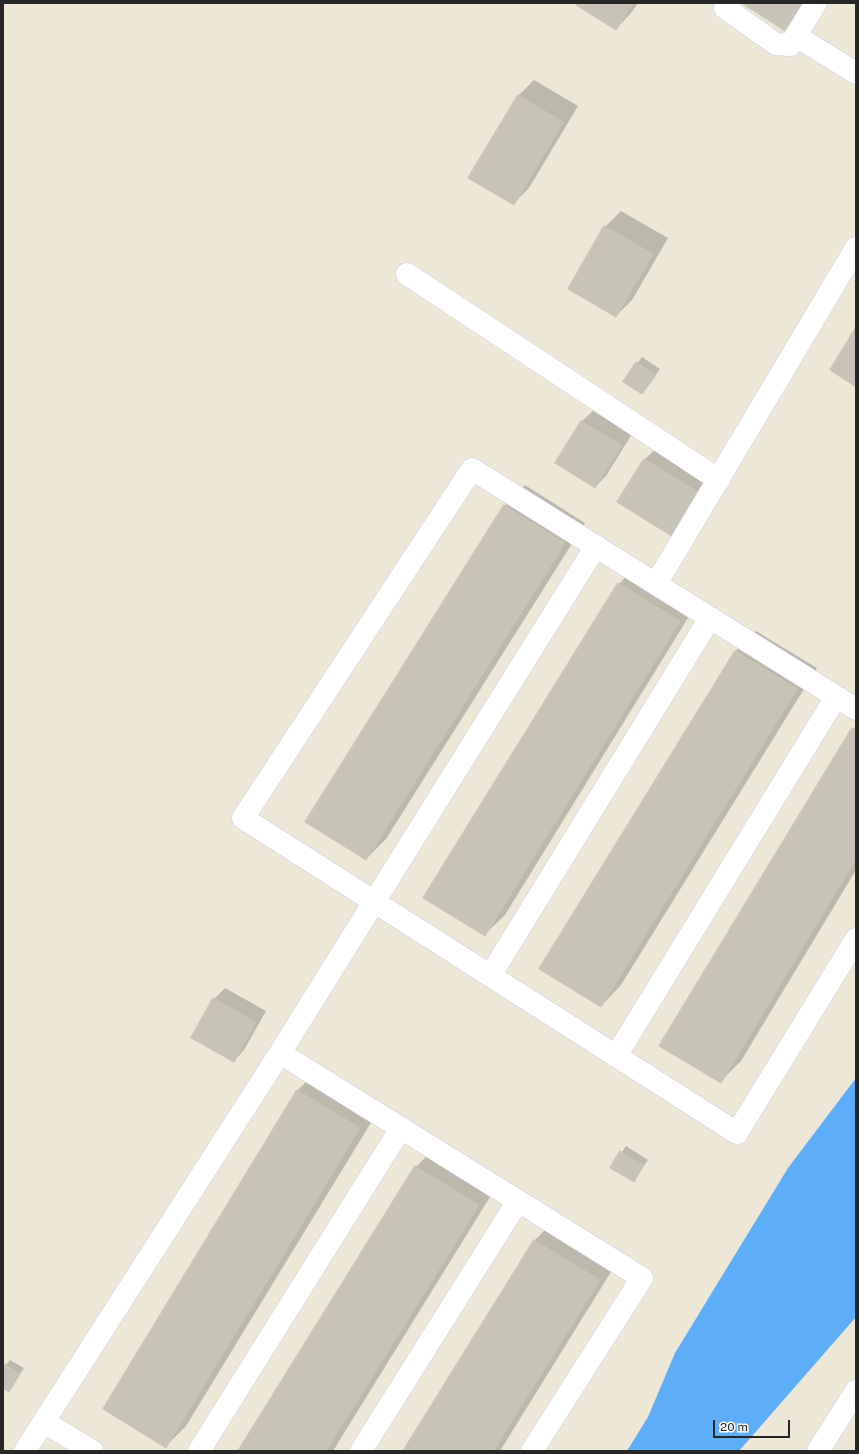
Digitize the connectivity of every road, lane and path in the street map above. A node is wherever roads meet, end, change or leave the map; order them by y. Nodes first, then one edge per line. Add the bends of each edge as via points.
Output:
1 (729, 3) edge
2 (816, 3) edge
3 (796, 36) junction
4 (856, 73) edge
5 (856, 248) edge
6 (407, 274) dead end
7 (719, 480) junction
8 (596, 546) junction
9 (656, 584) junction
10 (710, 618) junction
11 (836, 697) junction
12 (856, 709) edge
13 (374, 902) junction
14 (856, 939) edge
15 (490, 976) junction
16 (280, 1053) junction
17 (616, 1056) junction
18 (400, 1128) junction
19 (518, 1201) junction
20 (856, 1391) edge
21 (44, 1422) junction
22 (25, 1451) edge
23 (92, 1451) edge
24 (199, 1451) edge
25 (361, 1451) edge
26 (532, 1451) edge
27 (818, 1451) edge

1 - 3 street via 725,8 776,44 790,45
2 - 3 street
3 - 4 street
5 - 7 street
6 - 7 street
7 - 9 street
8 - 9 street
8 - 13 street
8 - 13 street via 472,469 243,818
9 - 10 street
10 - 11 street
10 - 15 street
11 - 12 street
11 - 17 street
13 - 15 street
13 - 16 street
14 - 17 street via 737,1134
15 - 17 street
16 - 18 street
16 - 21 street
18 - 19 street
18 - 24 street
19 - 25 street
19 - 26 street via 642,1278
20 - 27 street
21 - 22 street
21 - 23 street

